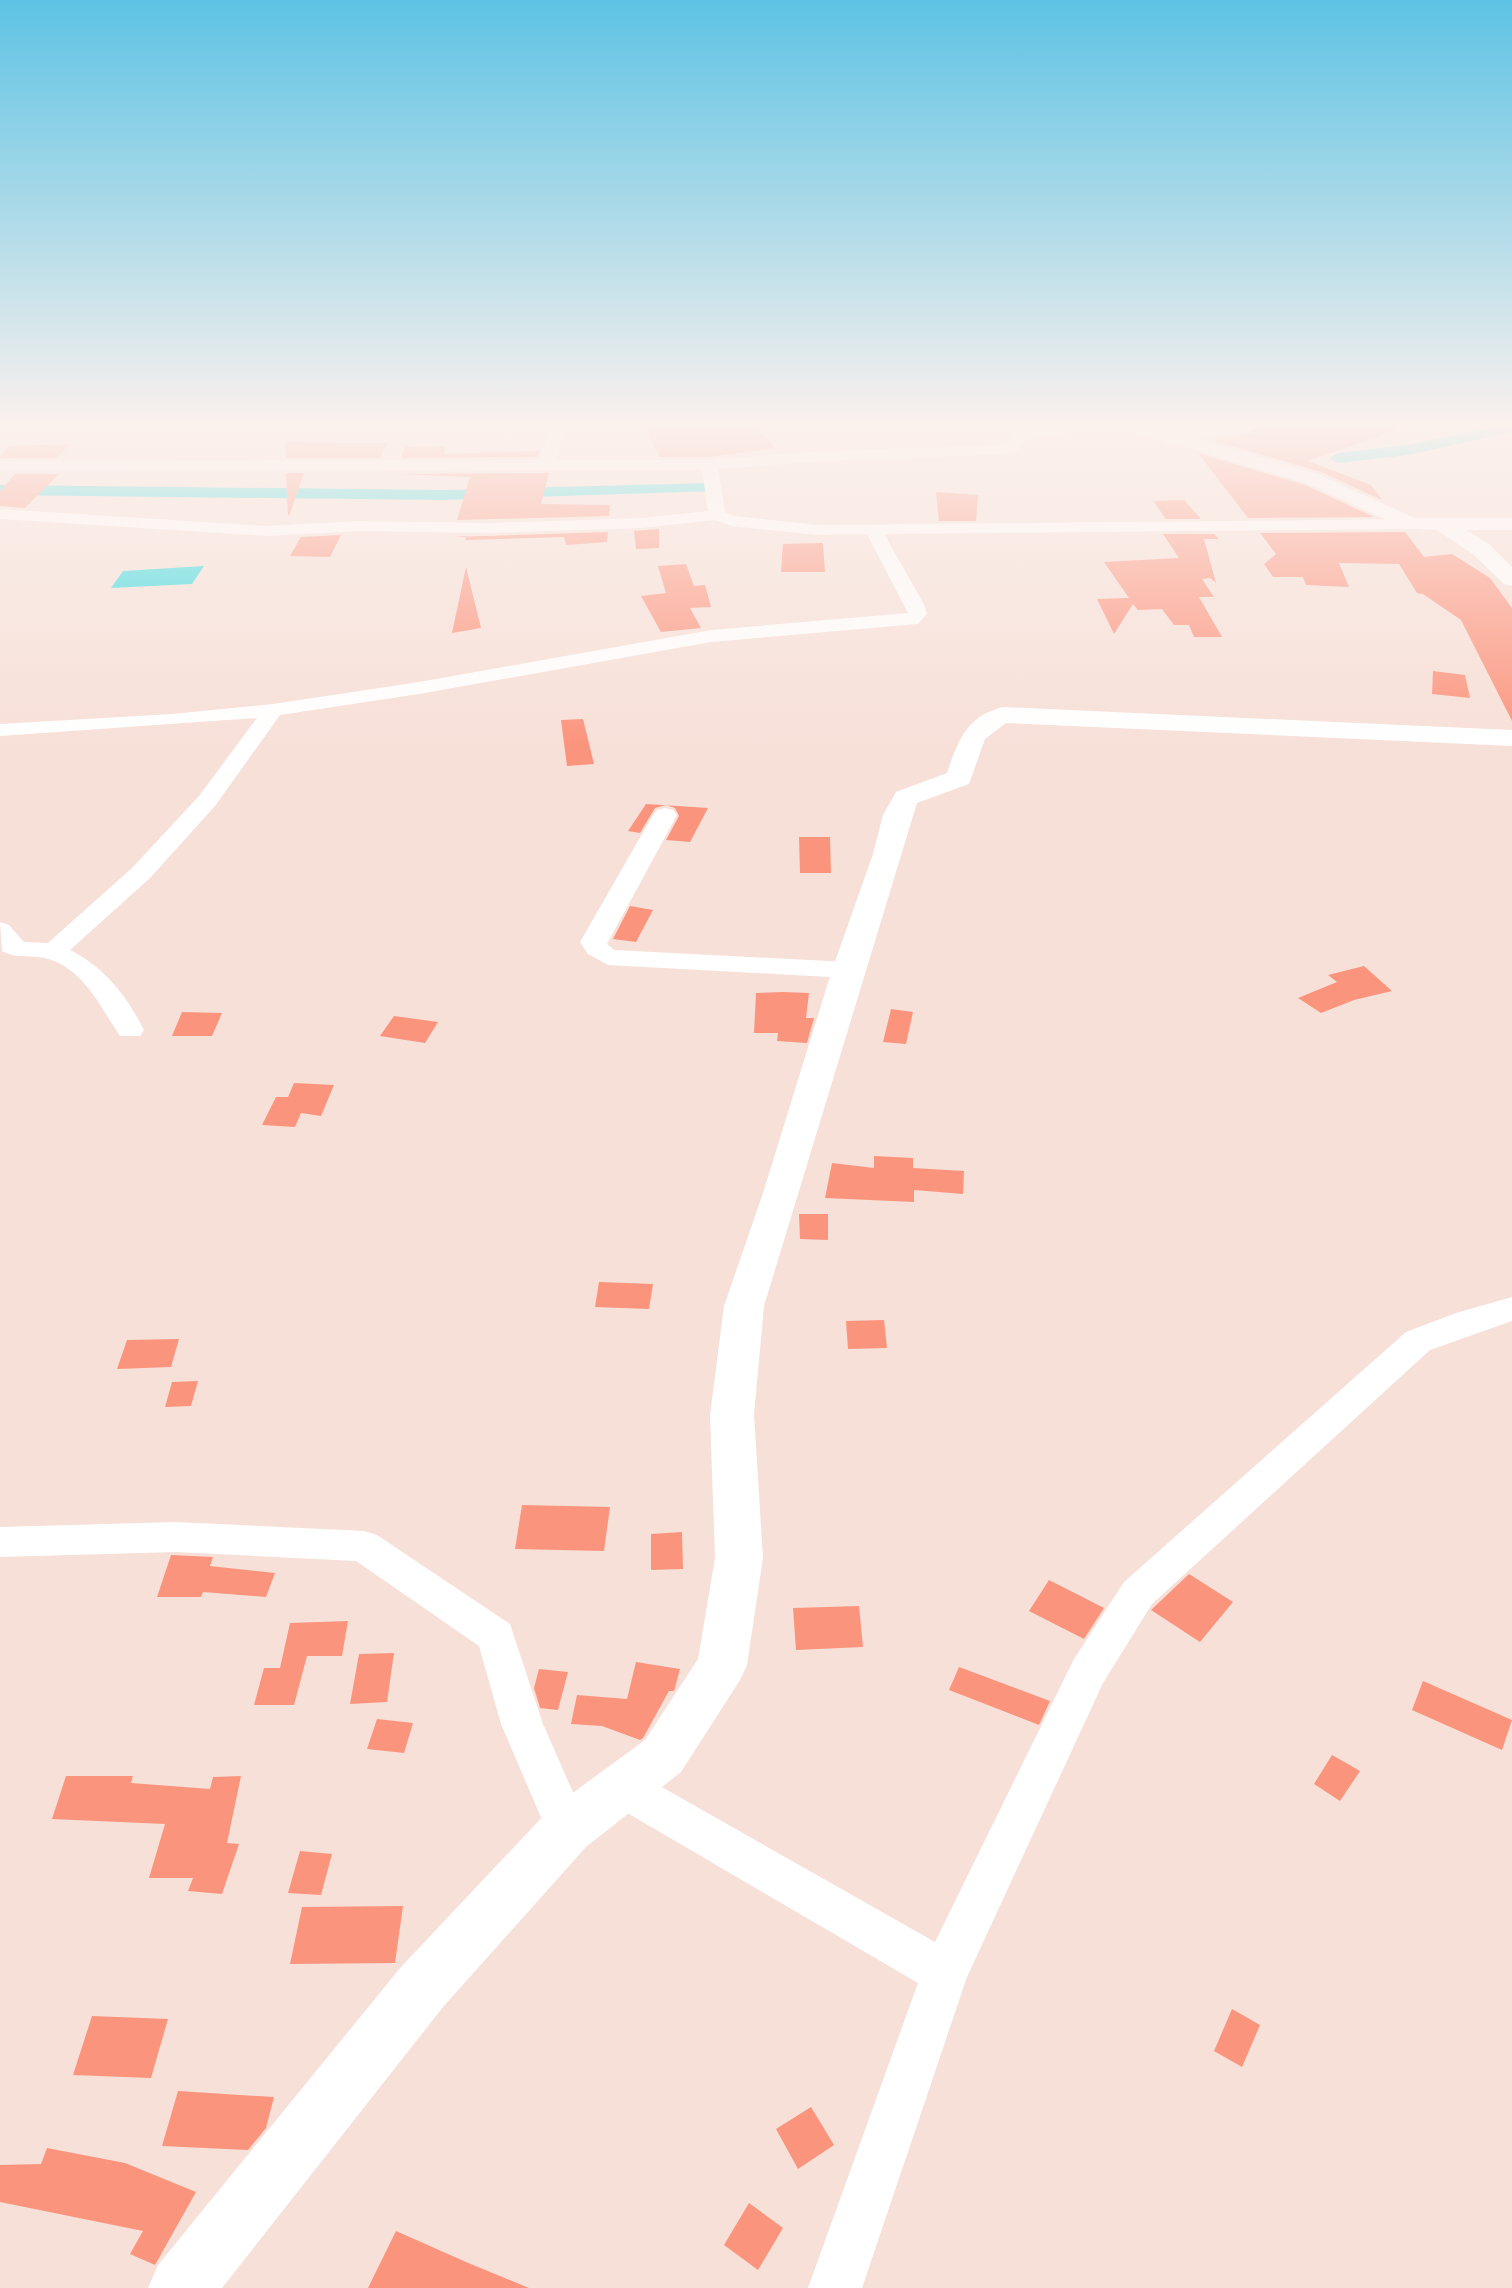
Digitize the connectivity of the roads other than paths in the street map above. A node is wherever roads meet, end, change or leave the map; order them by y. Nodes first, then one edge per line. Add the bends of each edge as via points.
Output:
1 (875, 533) edge
2 (1455, 533) edge
3 (1512, 579) edge
4 (273, 710) junction
5 (0, 730) edge
6 (1512, 738) edge
7 (665, 815) dead end
8 (0, 930) edge
9 (53, 952) junction
10 (848, 970) junction
11 (130, 1030) dead end
12 (1512, 1309) edge
13 (0, 1542) edge
14 (622, 1787) junction
15 (566, 1829) junction
16 (945, 1973) junction
17 (181, 2288) edge
18 (835, 2288) edge

1 - 4 street via 916,606 918,614 911,620 711,636
2 - 3 main road
4 - 5 street
4 - 9 street via 208,801 141,873
6 - 10 main road via 1014,715 985,721 975,729 959,778 906,798
7 - 10 street via 593,942 597,949 608,957
8 - 9 street via 5,942 20,951
9 - 11 street via 86,971 118,1003
10 - 14 main road via 744,1307 732,1415 739,1558 722,1665 663,1756
12 - 16 street via 1418,1341 1138,1593 1088,1671
13 - 15 street via 176,1537 364,1546 496,1636 522,1724
14 - 15 main road
14 - 16 street
15 - 17 main road via 422,1987
16 - 18 street

